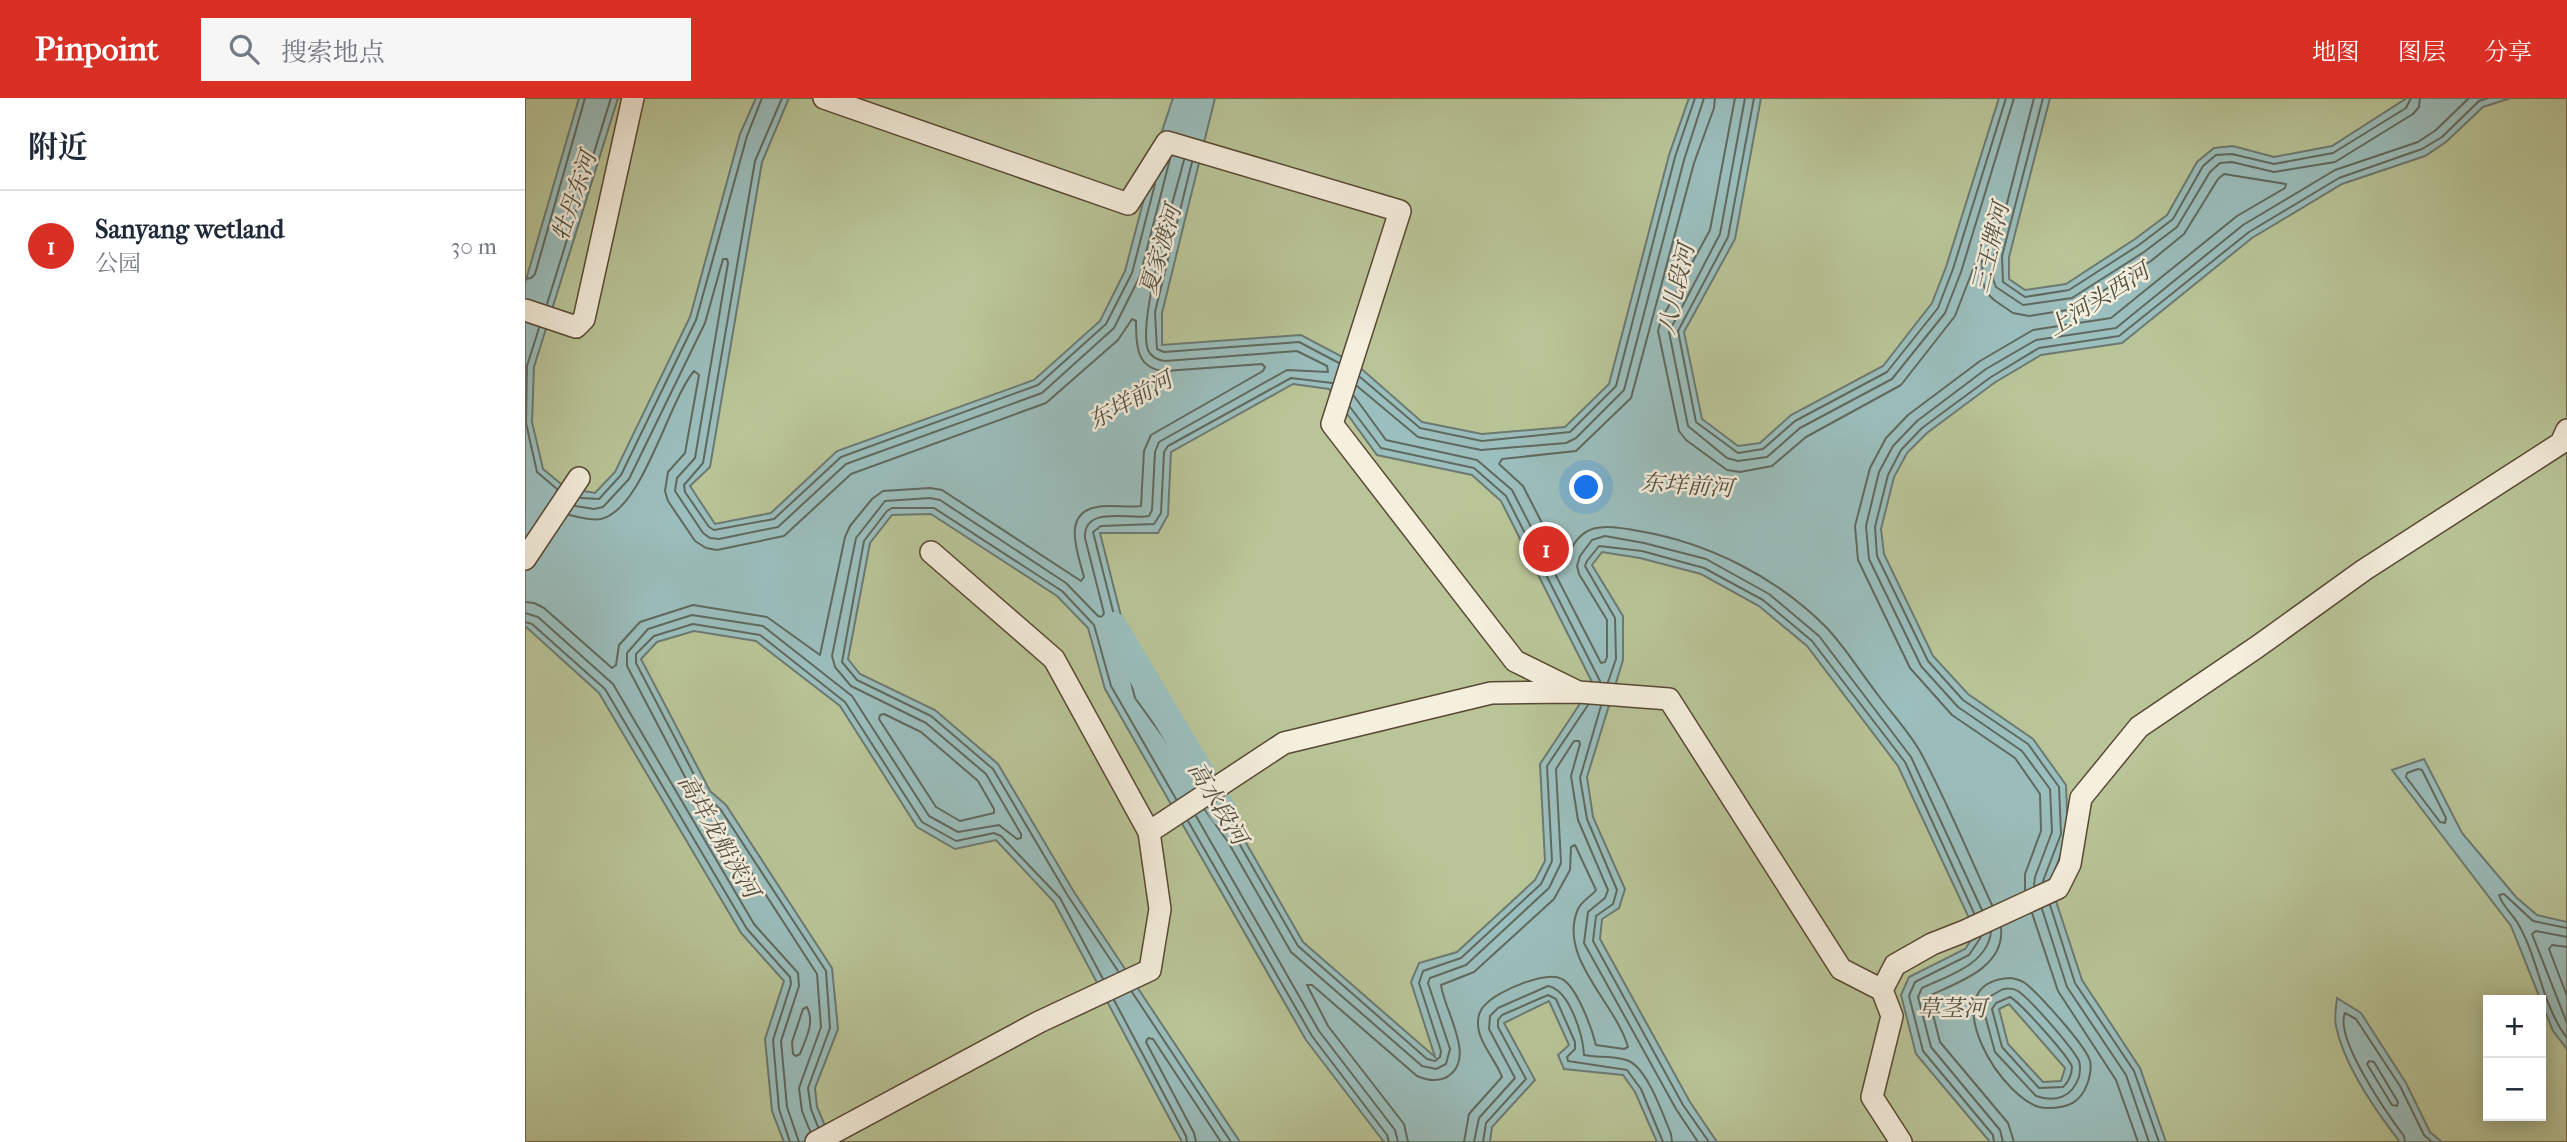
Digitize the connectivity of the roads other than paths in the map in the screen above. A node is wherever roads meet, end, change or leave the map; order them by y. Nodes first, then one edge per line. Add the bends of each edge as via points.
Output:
1 (633, 98) edge
2 (830, 100) edge
3 (525, 310) edge
4 (2567, 430) edge
5 (576, 484) dead end
6 (931, 552) dead end
7 (525, 559) edge
8 (1578, 692) junction
9 (1155, 828) junction
10 (1882, 990) junction
11 (816, 1142) edge
12 (1902, 1142) edge

1 - 3 street via 584,319 576,327
2 - 8 street via 1128,204 1167,142 1400,211 1332,424 1515,661
4 - 10 street via 2561,443 2364,570 2139,727 2081,799 2070,864 2058,887 1895,965
5 - 7 street
6 - 9 street via 1054,659
8 - 9 street via 1491,693 1284,743
8 - 10 street via 1669,699 1841,969
9 - 11 street via 1160,909 1150,970 1058,1013
10 - 12 street via 1892,1016 1872,1097

